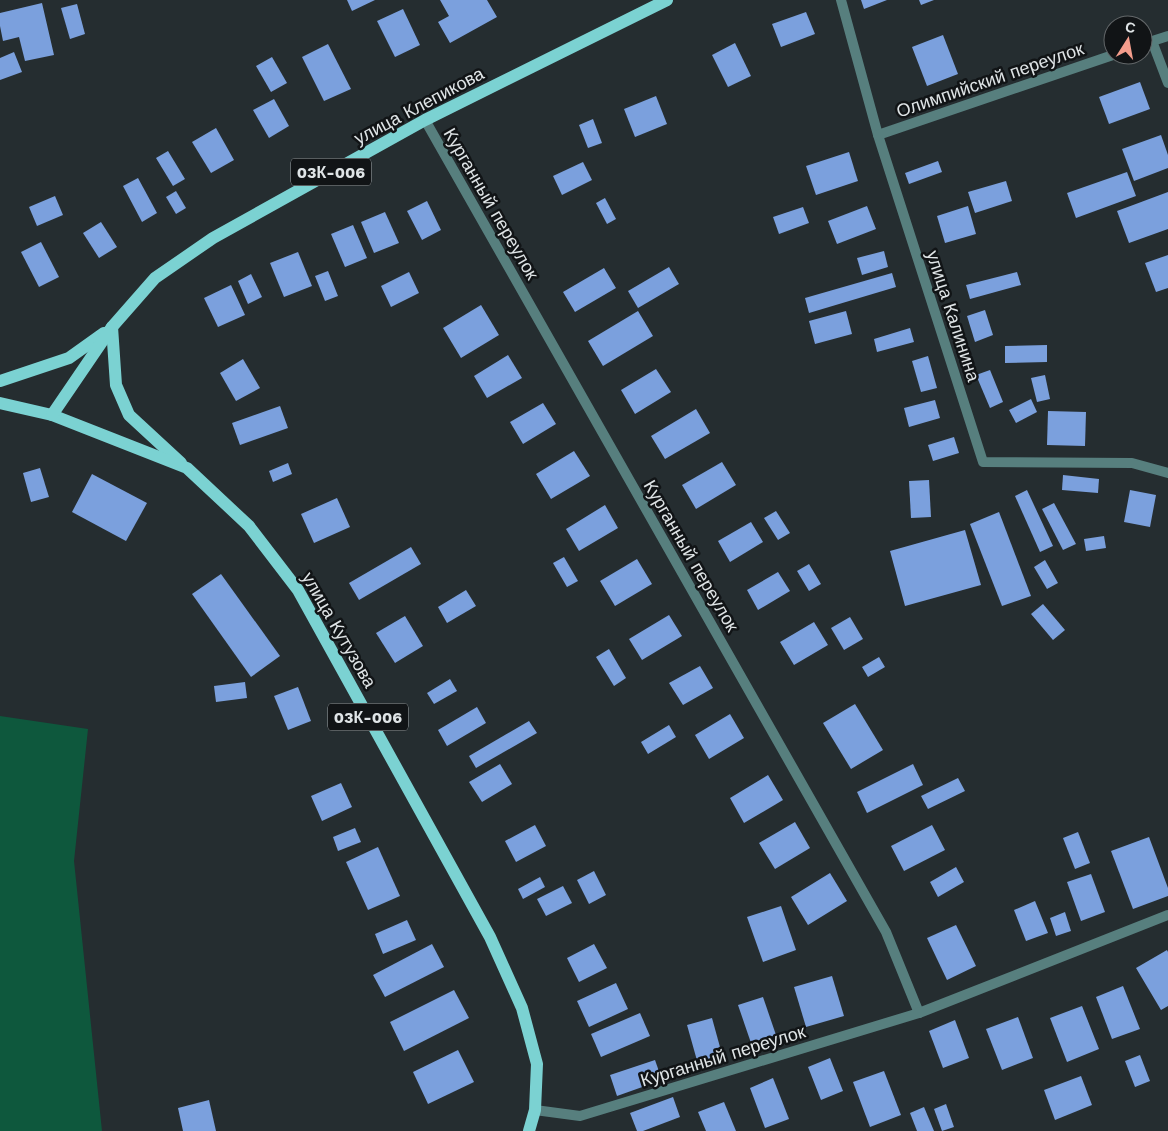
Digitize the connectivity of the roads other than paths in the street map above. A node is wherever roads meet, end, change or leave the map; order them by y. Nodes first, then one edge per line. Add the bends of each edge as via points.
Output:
1 (667, 0) edge
2 (842, 0) edge
3 (1168, 36) edge
4 (1153, 41) edge
5 (1153, 54) edge
6 (1103, 57) edge
7 (1168, 83) edge
8 (424, 120) junction
9 (878, 135) junction
10 (112, 327) junction
11 (0, 381) edge
12 (0, 403) edge
13 (52, 415) junction
14 (187, 468) junction
15 (1168, 473) edge
16 (1168, 914) edge
17 (919, 1013) junction
18 (535, 1110) junction
19 (529, 1131) edge

1 - 8 main road, улица Клепикова / 03К-006
2 - 9 street, улица Калинина
3 - 4 street
5 - 7 street
6 - 9 street, Олимпийский переулок
8 - 10 main road, улица Клепикова / 03К-006 via 213,238 155,278
8 - 17 street, Курганный переулок via 886,932
9 - 15 street, улица Калинина via 983,462 1132,463
10 - 11 main road via 69,358
10 - 13 main road, улица Клепикова / 03К-006
10 - 14 main road via 116,385 129,415
12 - 13 main road
13 - 14 main road, улица Кутузова / 03К-006
14 - 18 main road, улица Кутузова / 03К-006 via 249,526 298,590 490,938 522,1008 537,1064
16 - 17 street, Курганный переулок
17 - 18 street, Курганный переулок via 580,1116
18 - 19 main road, улица Кутузова / 03К-006

